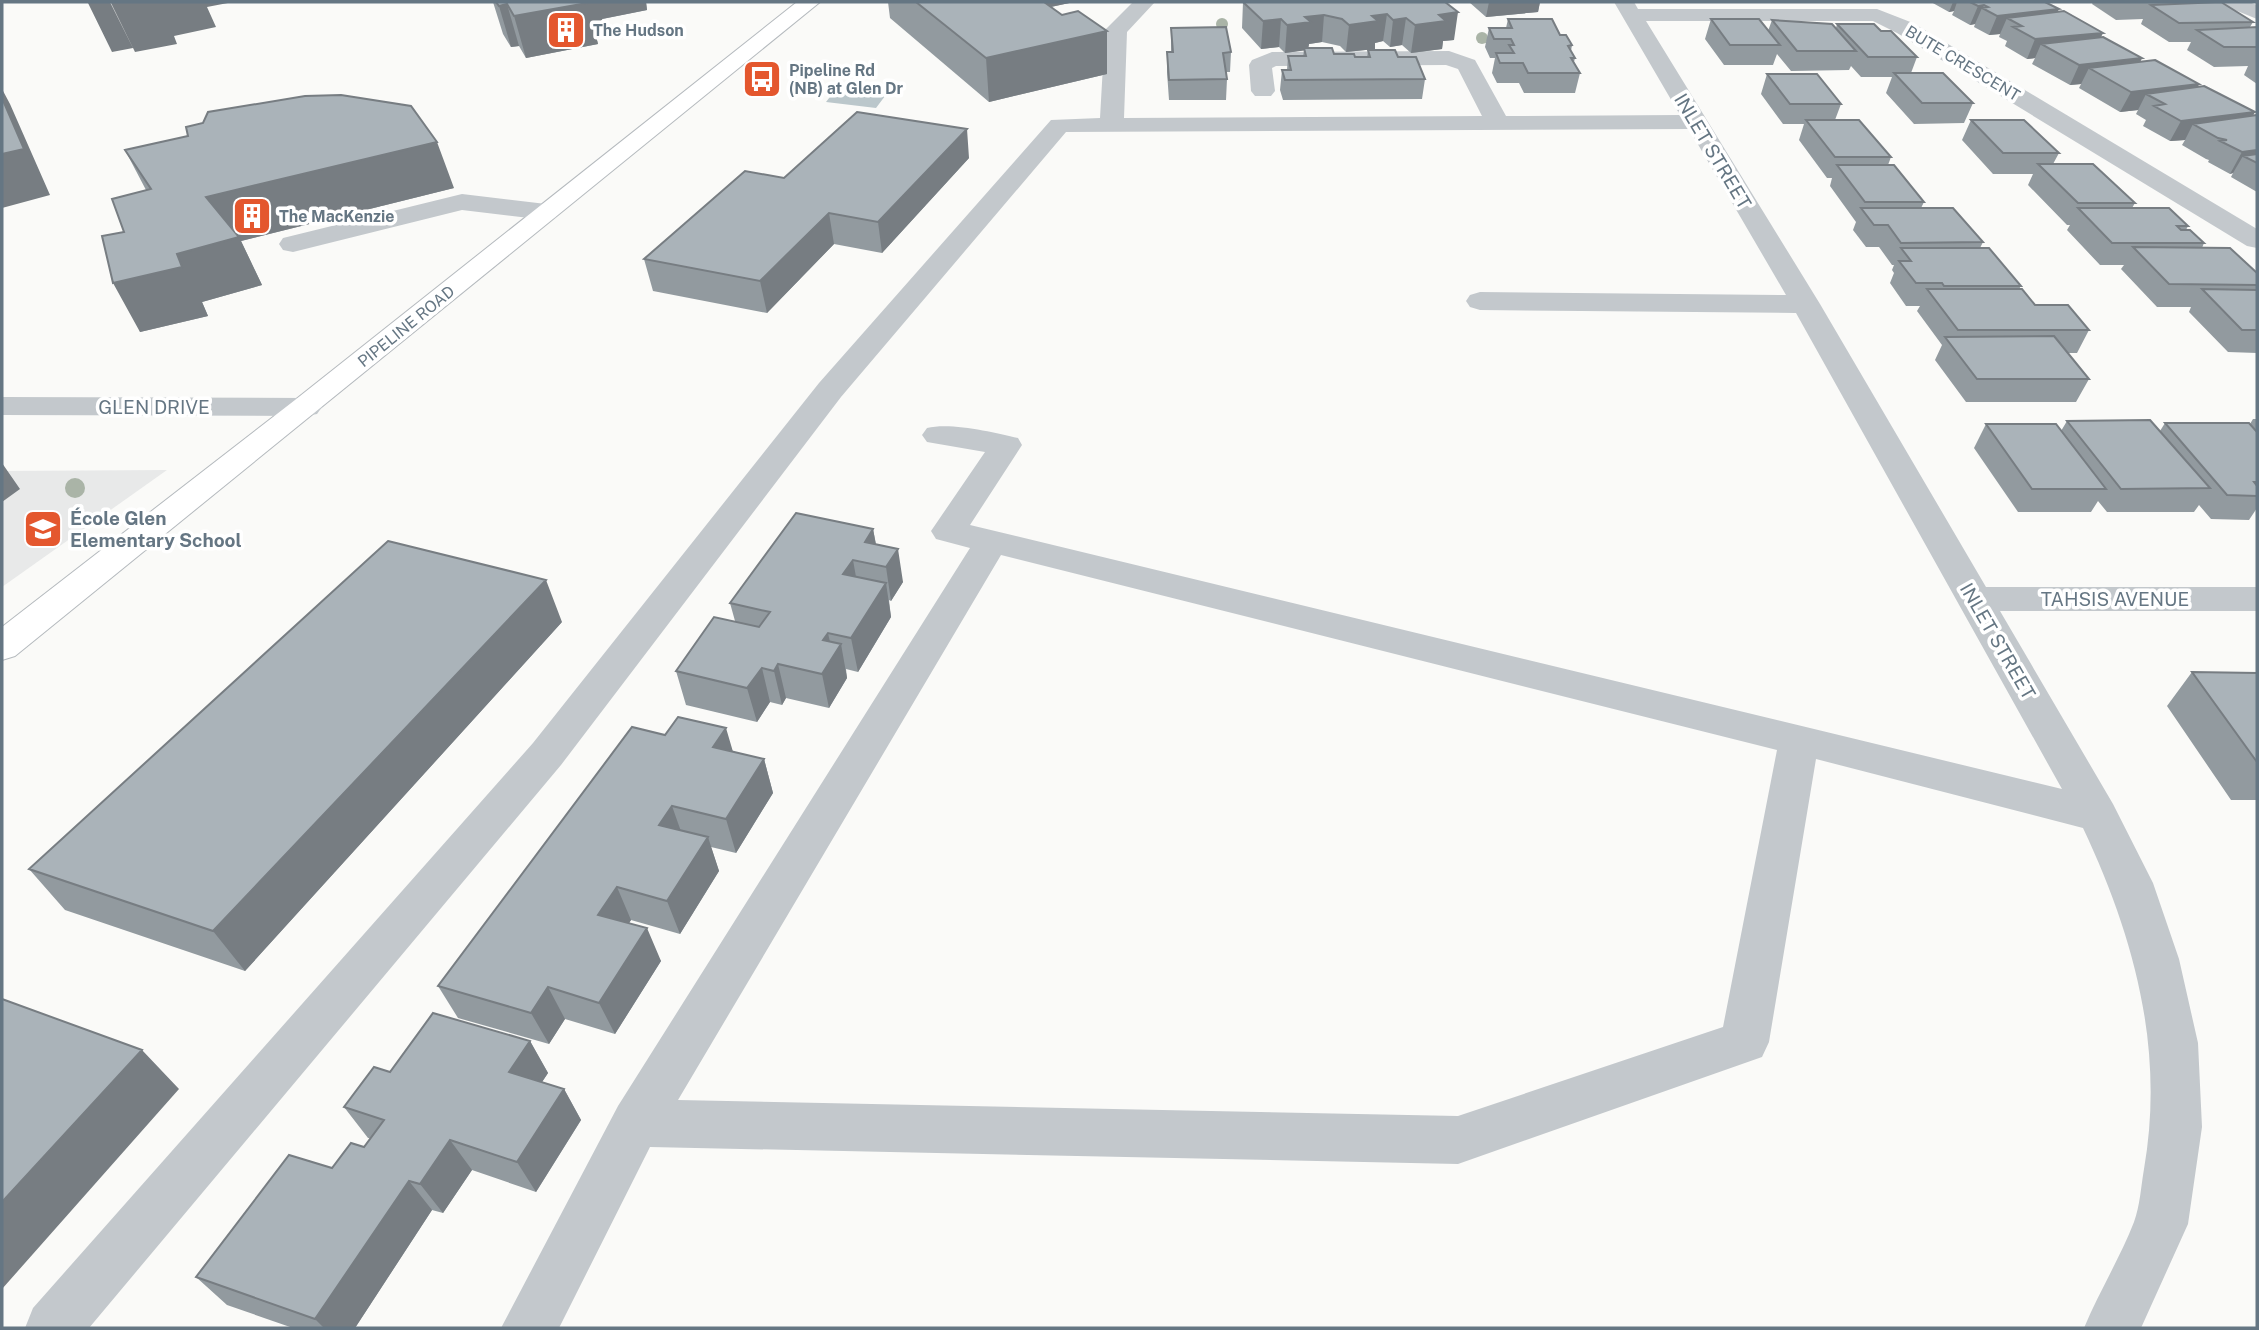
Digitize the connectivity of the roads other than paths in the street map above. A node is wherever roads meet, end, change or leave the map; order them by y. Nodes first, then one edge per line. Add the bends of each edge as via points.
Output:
1 (810, 2) edge
2 (1145, 2) edge
3 (2232, 2) edge
4 (1629, 8) edge
5 (2257, 13) edge
6 (1263, 91) dead end
7 (1694, 122) junction
8 (1498, 123) junction
9 (1112, 125) junction
10 (546, 212) junction
11 (2257, 240) edge
12 (293, 244) dead end
13 (1480, 301) dead end
14 (1806, 304) junction
15 (2, 406) edge
16 (306, 407) junction
17 (939, 435) dead end
18 (991, 542) junction
19 (1973, 599) junction
20 (2257, 599) edge
21 (2, 647) edge
22 (1799, 741) junction
23 (2098, 816) junction
24 (636, 1123) junction
25 (53, 1328) edge
26 (529, 1328) edge
27 (2112, 1328) edge

1 - 10 main road, PIPELINE ROAD
2 - 9 street via 1116,30
3 - 5 street
4 - 7 street, INLET STREET
4 - 11 street, BUTE CRESCENT via 1877,15
6 - 8 street via 1261,65 1272,59 1449,58 1467,65
7 - 8 street
7 - 14 street, INLET STREET
8 - 9 street
9 - 25 street via 1059,125 830,390 547,754
10 - 12 street via 462,202
10 - 16 main road, PIPELINE ROAD
13 - 14 street
14 - 19 street, INLET STREET
15 - 16 street, GLEN DRIVE
16 - 21 main road, PIPELINE ROAD
17 - 18 street via 1006,445 948,531
18 - 22 street
18 - 24 street
19 - 20 street, TAHSIS AVENUE
19 - 23 street, INLET STREET
22 - 23 street
22 - 24 street via 1745,1042 1458,1140
23 - 27 street, INLET STREET via 2131,883 2156,959 2174,1043 2177,1127 2161,1224
24 - 26 street

